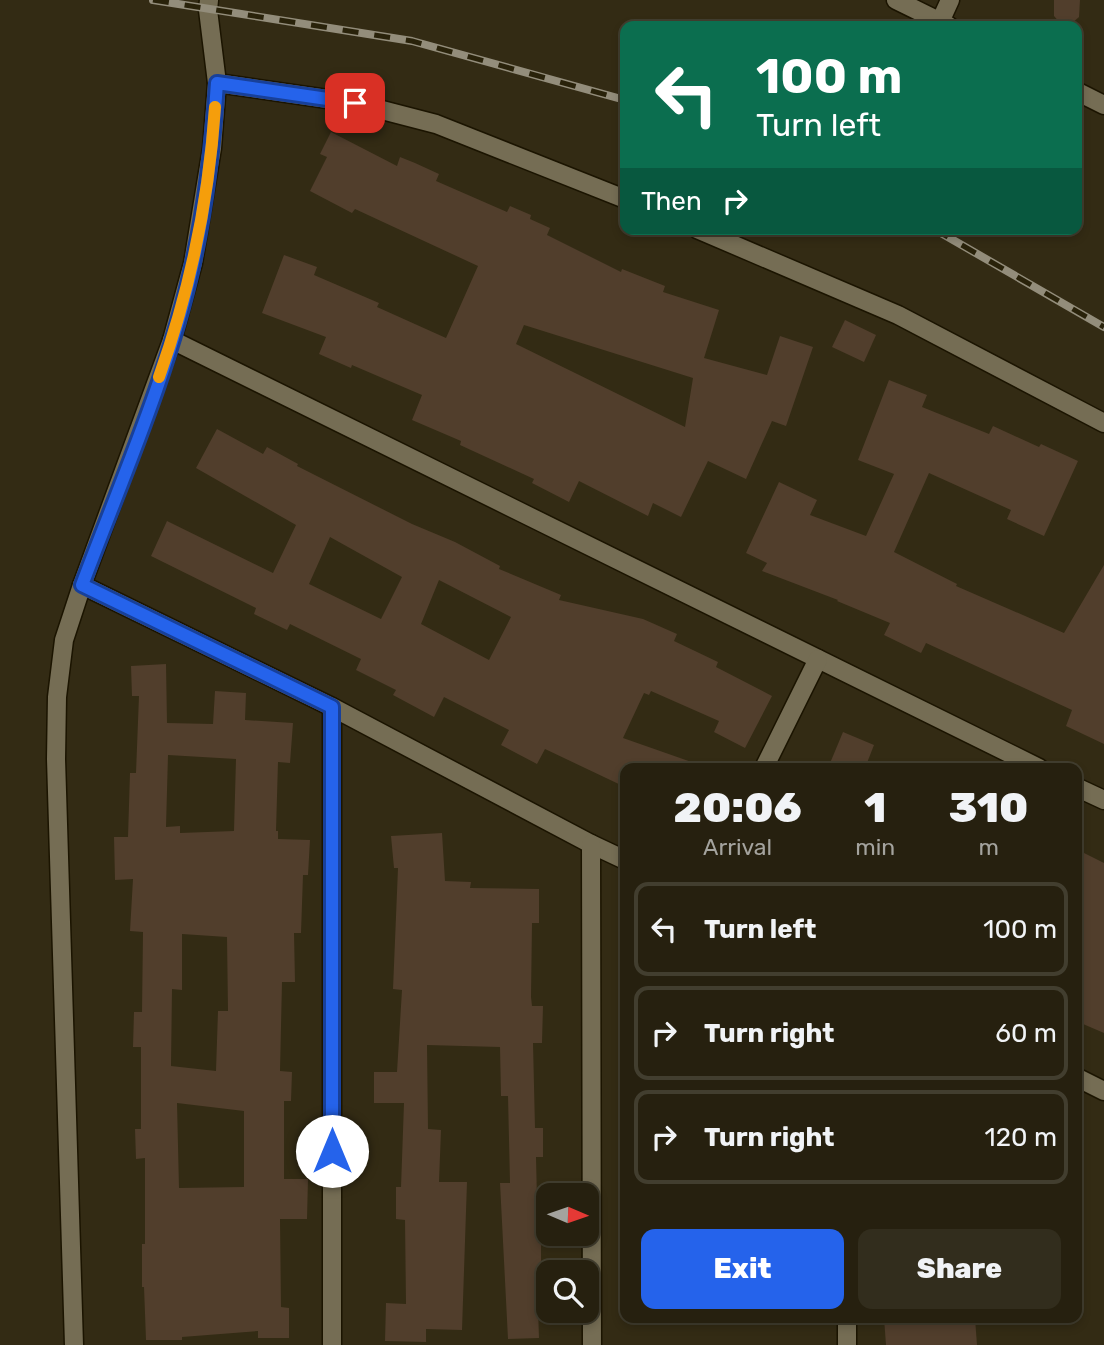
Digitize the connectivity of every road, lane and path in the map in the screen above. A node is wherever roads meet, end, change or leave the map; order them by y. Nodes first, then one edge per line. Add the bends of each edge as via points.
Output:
1 (209, 0) edge
2 (896, 0) edge
3 (950, 0) edge
4 (938, 21) edge
5 (945, 21) edge
6 (217, 83) junction
7 (1082, 94) edge
8 (1104, 105) edge
9 (620, 197) edge
10 (711, 235) edge
11 (172, 340) junction
12 (1104, 423) edge
13 (82, 585) junction
14 (818, 659) junction
15 (332, 707) junction
16 (766, 763) edge
17 (1029, 763) edge
18 (1082, 790) edge
19 (1104, 800) edge
20 (591, 844) junction
21 (620, 858) edge
22 (1082, 1080) edge
23 (1104, 1091) edge
24 (847, 1323) edge
25 (74, 1345) edge
26 (332, 1345) edge
27 (592, 1345) edge
28 (847, 1345) edge

1 - 6 street
2 - 4 street
3 - 5 street
6 - 9 street via 355,103 436,124
6 - 11 street via 212,148 193,263
7 - 8 street
10 - 12 street via 898,315
11 - 13 street
11 - 14 street
13 - 15 street
13 - 25 street via 64,639 56,759
14 - 16 street
14 - 17 street
15 - 20 street
15 - 26 street
18 - 19 street
20 - 21 street
20 - 27 street
22 - 23 street
24 - 28 street

